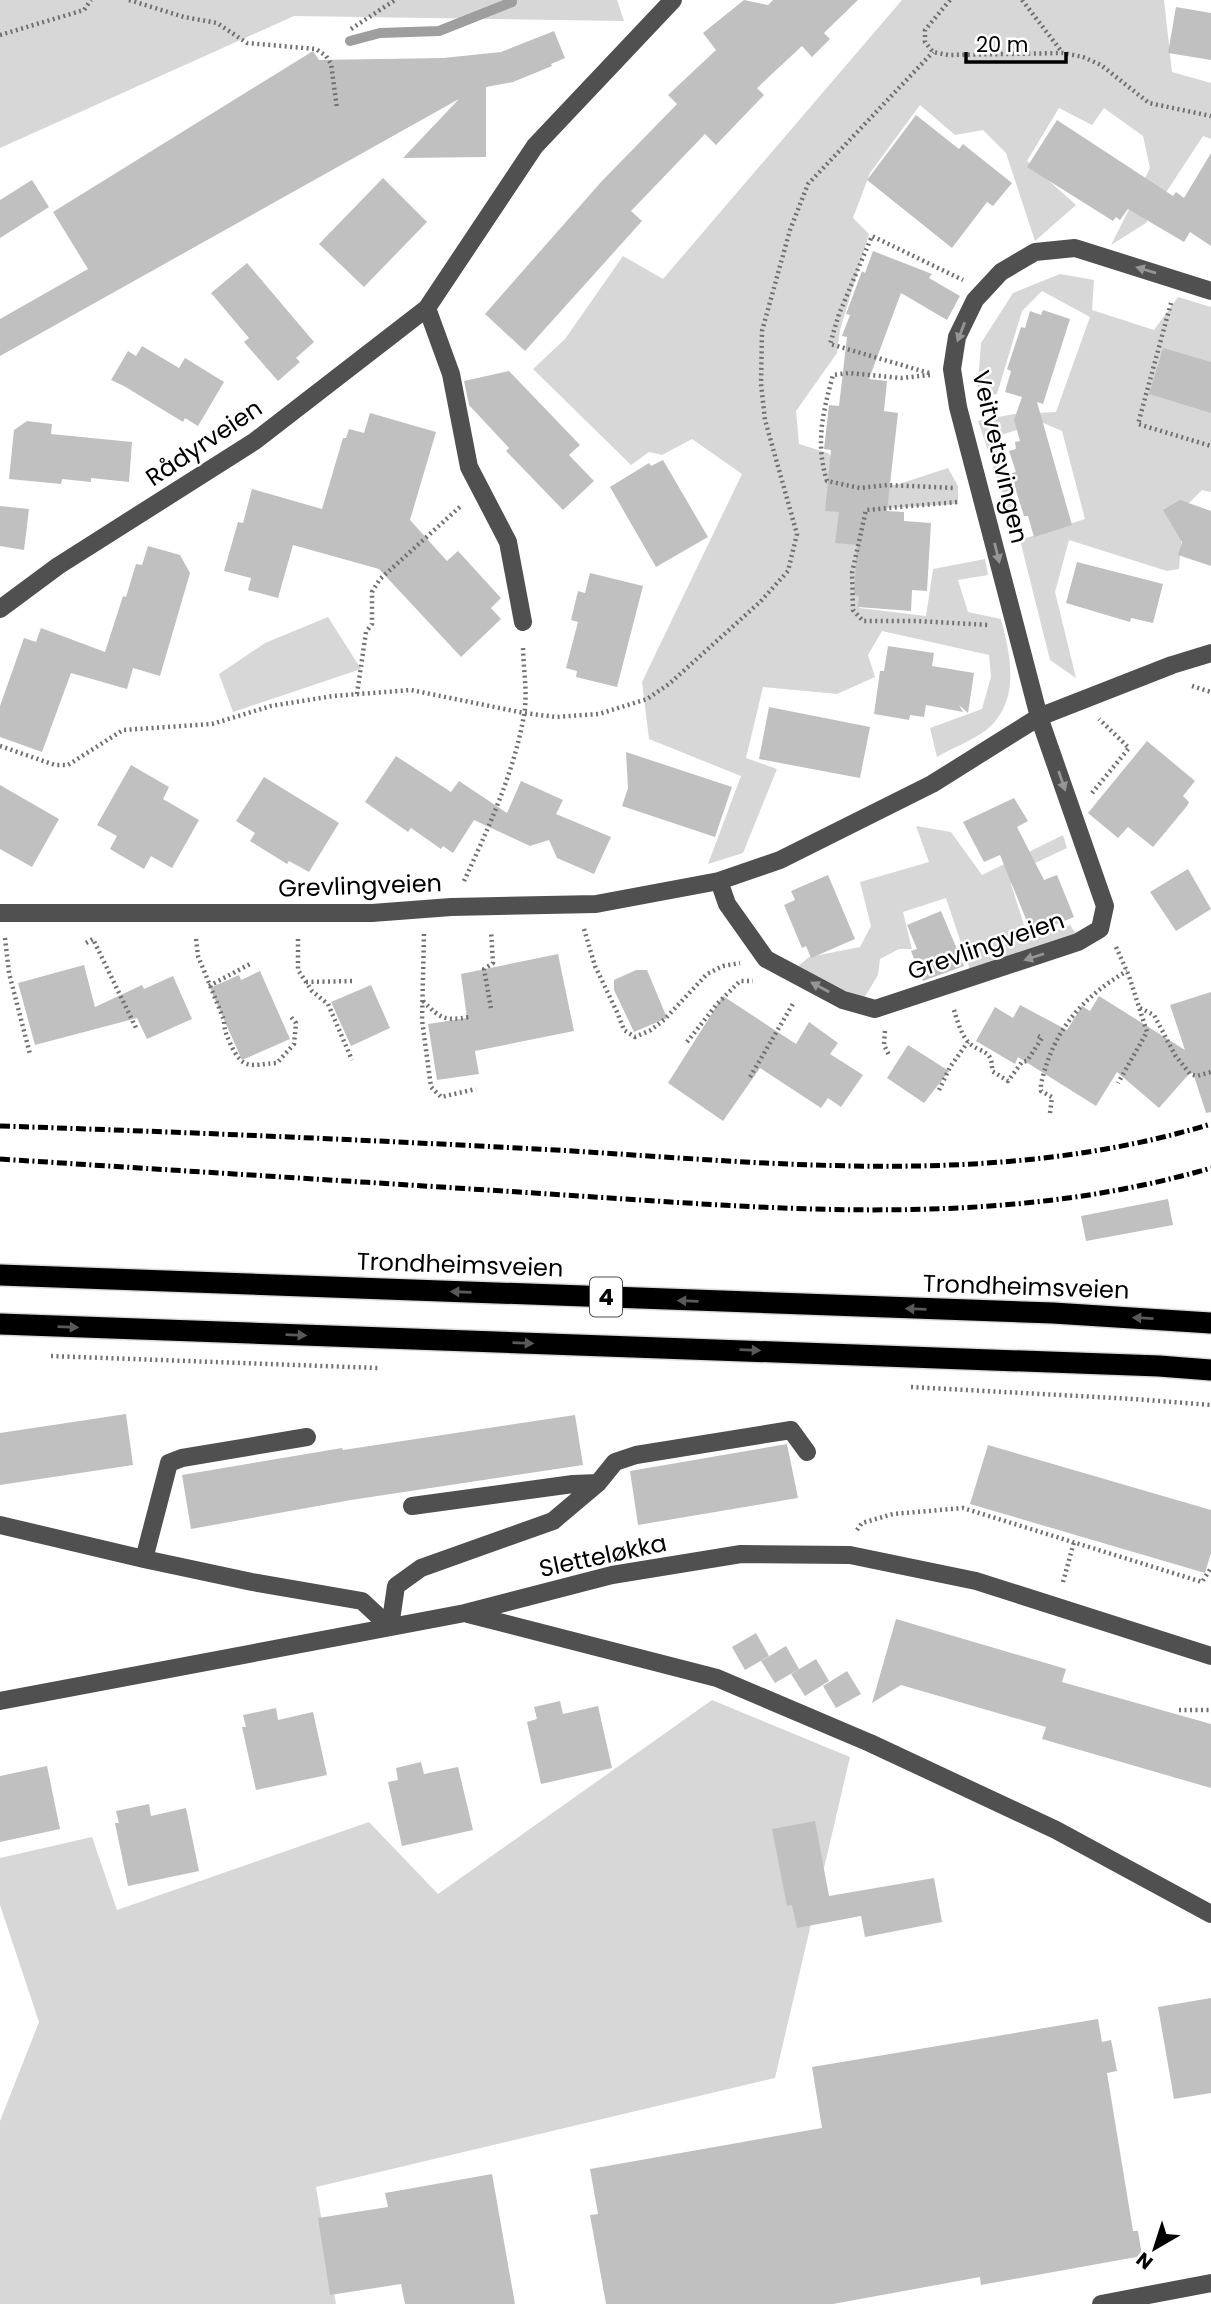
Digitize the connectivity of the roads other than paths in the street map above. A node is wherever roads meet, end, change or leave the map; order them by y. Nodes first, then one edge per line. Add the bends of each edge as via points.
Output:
1 (673, 0) edge
2 (1211, 291) edge
3 (427, 308) junction
4 (0, 609) edge
5 (523, 622) road end
6 (1211, 653) edge
7 (1039, 717) junction
8 (719, 881) junction
9 (1, 913) edge
10 (0, 1275) edge
11 (1211, 1322) edge
12 (0, 1324) edge
13 (1211, 1370) edge
14 (307, 1437) dead end
15 (807, 1452) dead end
16 (598, 1483) junction
17 (412, 1506) dead end
18 (0, 1525) edge
19 (144, 1559) junction
20 (465, 1613) junction
21 (390, 1627) junction
22 (1211, 1656) edge
23 (0, 1701) edge
24 (1211, 1914) edge
25 (1211, 2283) edge
26 (1101, 2304) edge

1 - 3 street, Rådyrveien via 535,146
2 -> 7 street, Veitvetsvingen via 1075,248 1035,253 1001,272 975,300 957,337 953,369 958,407
3 - 4 street, Rådyrveien via 255,441 58,566
3 - 5 street via 451,374 469,467 508,542
6 - 7 street, Grevlingveien
7 - 8 street, Grevlingveien via 932,784 780,860
7 -> 8 street, Grevlingveien via 1105,906 1100,929 1078,942 874,1010 843,1000 766,959 727,904
8 - 9 street, Grevlingveien via 578,905 372,913
11 -> 10 highway, Trondheimsveien / 4
12 -> 13 highway, 4
14 - 19 street via 169,1463
15 - 16 street via 791,1430 636,1455 615,1462
16 - 17 street
16 - 21 street via 553,1521 421,1568 396,1586
18 - 19 street
19 - 21 street via 362,1601
20 - 21 street, Sletteløkka
20 - 22 street, Sletteløkka via 612,1575 741,1554 850,1555 976,1581
20 - 24 street via 717,1678 1056,1830
21 - 23 street, Sletteløkka
25 - 26 street

